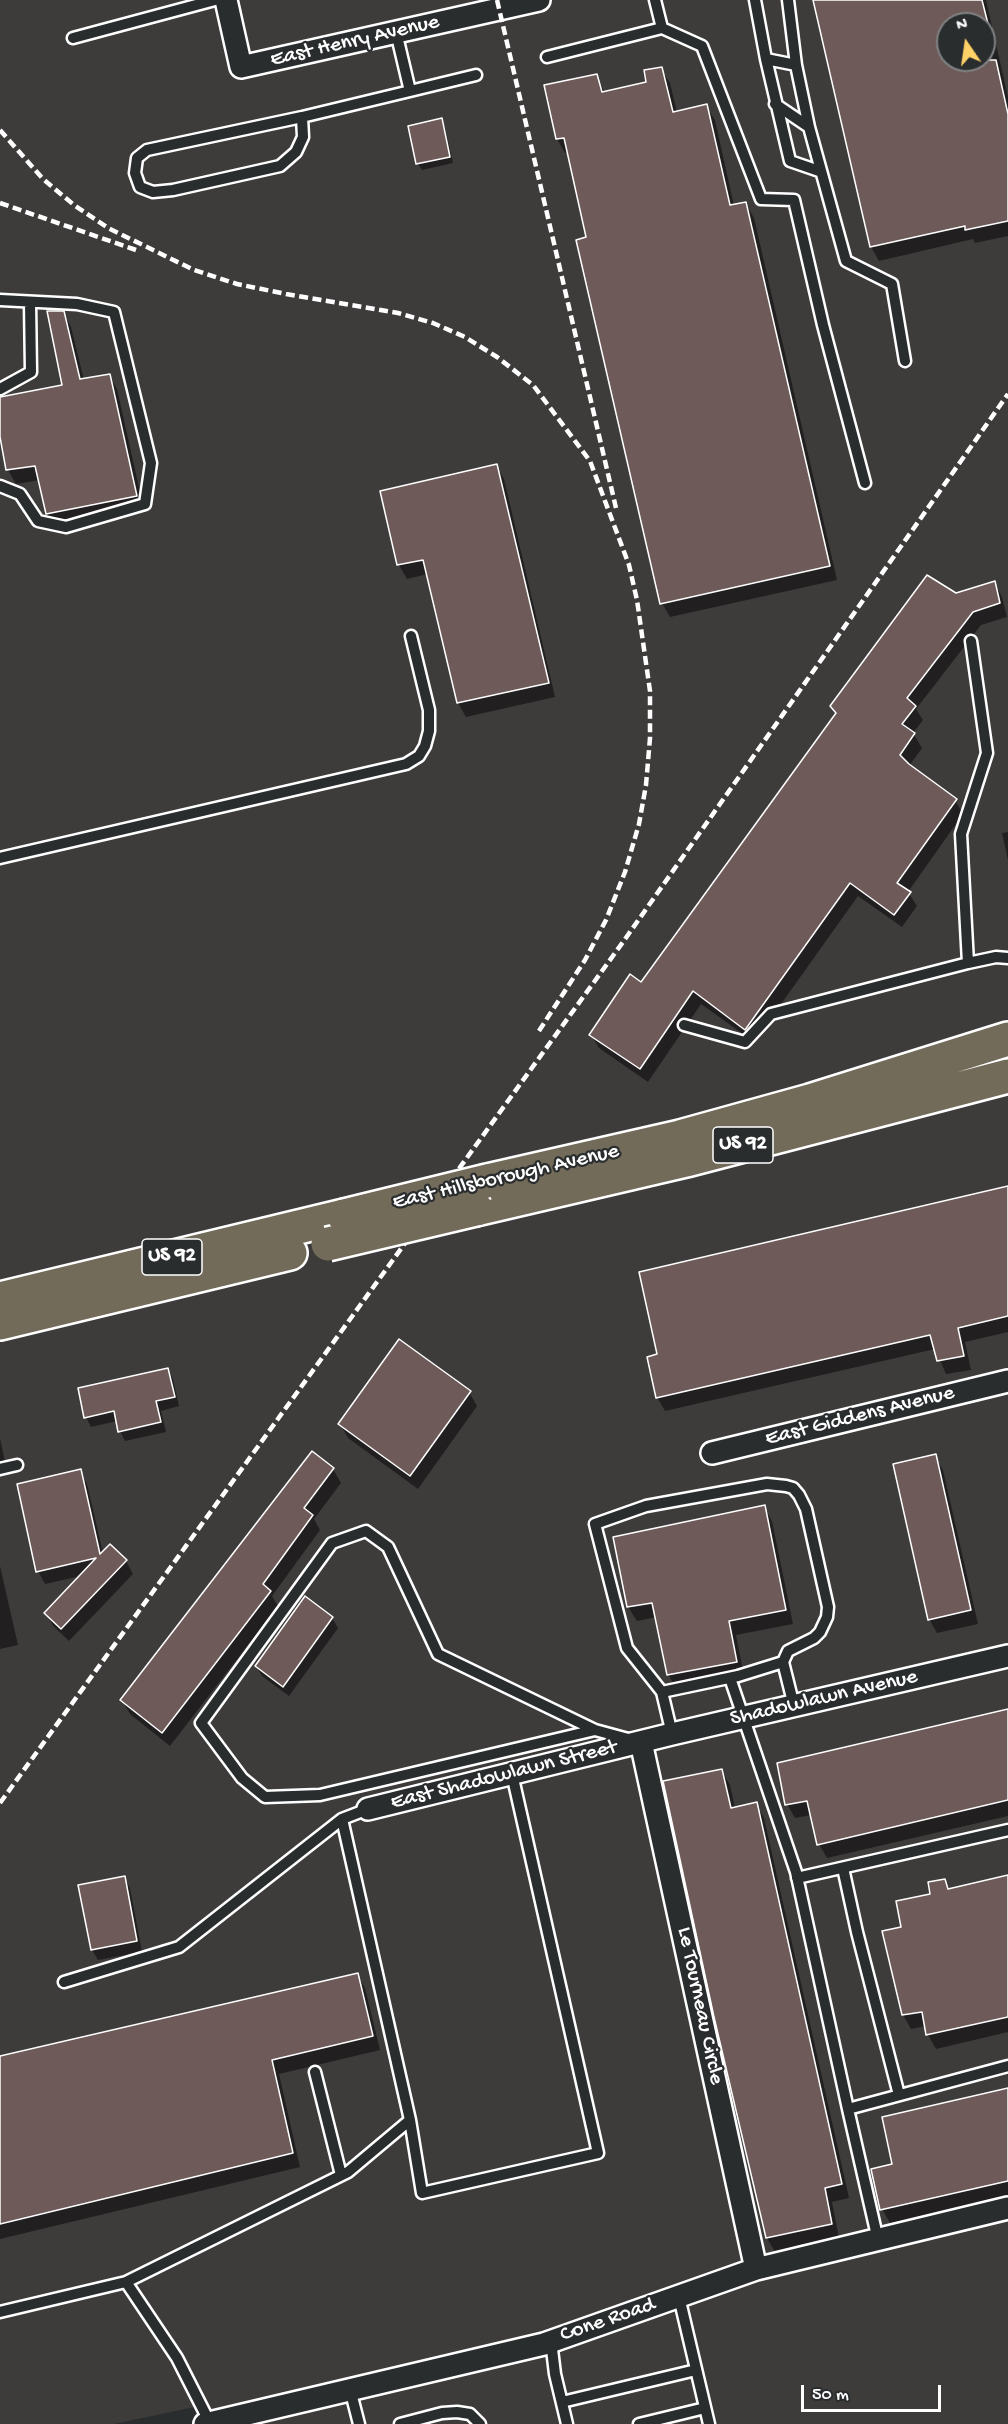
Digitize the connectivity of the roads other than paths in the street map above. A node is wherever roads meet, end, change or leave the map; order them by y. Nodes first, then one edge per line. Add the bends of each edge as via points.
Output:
1 (215, 0) edge
2 (226, 0) edge
3 (539, 0) edge
4 (656, 0) edge
5 (755, 0) edge
6 (788, 0) edge
7 (662, 28) junction
8 (396, 32) junction
9 (73, 38) dead end
10 (548, 57) dead end
11 (766, 59) junction
12 (796, 65) junction
13 (476, 75) dead end
14 (410, 91) junction
15 (775, 104) junction
16 (302, 117) junction
17 (809, 127) junction
18 (819, 171) junction
19 (0, 300) edge
20 (30, 302) junction
21 (905, 361) dead end
22 (0, 389) edge
23 (865, 483) dead end
24 (0, 486) edge
25 (411, 636) dead end
26 (971, 641) dead end
27 (0, 858) edge
28 (1008, 958) edge
29 (968, 963) junction
30 (684, 1025) dead end
31 (1008, 1039) edge
32 (1008, 1076) edge
33 (481, 1195) junction
34 (0, 1299) edge
35 (0, 1323) edge
36 (1008, 1382) edge
37 (712, 1453) dead end
38 (17, 1465) dead end
39 (0, 1469) edge
40 (1008, 1656) edge
41 (783, 1662) junction
42 (729, 1678) junction
43 (662, 1692) junction
44 (794, 1706) junction
45 (743, 1718) junction
46 (595, 1730) junction
47 (672, 1734) junction
48 (641, 1742) junction
49 (512, 1774) junction
50 (368, 1809) joint
51 (342, 1819) junction
52 (1008, 1830) edge
53 (843, 1868) junction
54 (797, 1878) junction
55 (64, 1982) dead end
56 (1008, 2066) edge
57 (315, 2072) dead end
58 (899, 2095) junction
59 (848, 2109) junction
60 (410, 2120) junction
61 (341, 2175) junction
62 (1008, 2208) edge
63 (878, 2240) junction
64 (756, 2270) junction
65 (126, 2282) junction
66 (679, 2297) junction
67 (0, 2312) edge
68 (551, 2341) junction
69 (696, 2370) junction
70 (350, 2390) junction
71 (562, 2402) junction
72 (705, 2409) junction
73 (208, 2423) edge
74 (359, 2424) edge
75 (400, 2424) edge
76 (480, 2424) edge
77 (567, 2424) edge
78 (639, 2424) edge
79 (709, 2424) edge

1 - 9 lane
2 - 8 street, East Henry Avenue via 241,67
3 - 8 street, East Henry Avenue
4 - 7 lane
5 - 11 lane
6 - 12 lane
7 - 10 lane
7 - 23 lane via 702,46 761,199 794,200
8 - 14 lane
11 - 12 lane
11 - 15 lane
12 - 17 lane
13 - 14 lane
14 - 16 lane
15 - 17 lane
15 - 18 lane via 790,161
16 - 16 lane via 147,150 137,158 135,173 140,187 153,192 173,190 280,166 296,152 303,138
17 - 18 lane
18 - 21 lane via 846,261 892,284
19 - 20 lane
20 - 22 lane via 30,372
20 - 24 lane via 77,304 114,312 151,463 145,504 66,527 38,521 20,494
25 - 27 lane via 429,710 429,731 419,756 406,764
26 - 29 lane via 987,753 961,834
28 - 29 lane
29 - 30 lane via 771,1014 745,1042
31 - 33 main road, East Hillsborough Avenue / US 92 via 810,1101
32 - 33 main road, East Hillsborough Avenue / US 92 via 686,1160
33 - 34 main road, East Hillsborough Avenue / US 92, bridge via 344,1216
33 - 35 main road, East Hillsborough Avenue / US 92, bridge via 328,1244
36 - 37 street, East Giddens Avenue
38 - 39 lane
40 - 44 street, Shadowlawn Avenue
41 - 42 lane
41 - 43 lane via 788,1651 820,1632 828,1607 800,1495 793,1488 767,1484 646,1506 595,1524 627,1648
41 - 44 lane
42 - 43 lane
42 - 45 lane
43 - 47 lane
44 - 45 street, Shadowlawn Avenue
45 - 47 street, Shadowlawn Avenue
45 - 54 lane
46 - 46 lane via 438,1654 388,1547 366,1531 332,1544 201,1723 242,1778 265,1797 320,1795
46 - 48 lane
47 - 48 street, Shadowlawn Avenue
48 - 49 street, East Shadowlawn Street
48 - 64 street, Le Tourneau Circle
49 - 50 street, East Shadowlawn Street
49 - 60 lane via 598,2153 422,2193
50 - 51 lane
51 - 55 lane via 179,1947
51 - 60 lane
52 - 53 lane
53 - 54 lane
53 - 58 lane
54 - 59 lane
56 - 58 lane
57 - 61 lane
58 - 59 lane
59 - 63 lane
60 - 61 lane
61 - 65 lane
62 - 63 street, Cone Road
63 - 64 street, Cone Road
64 - 66 street, Cone Road
65 - 67 lane
65 - 73 lane via 177,2358
66 - 68 street, Cone Road
66 - 69 lane
68 - 70 street, Cone Road
68 - 71 lane
69 - 71 lane
69 - 72 lane
70 - 73 street, Cone Road
70 - 74 lane
71 - 77 lane
72 - 78 lane
72 - 79 lane
75 - 76 lane via 457,2412 470,2414

